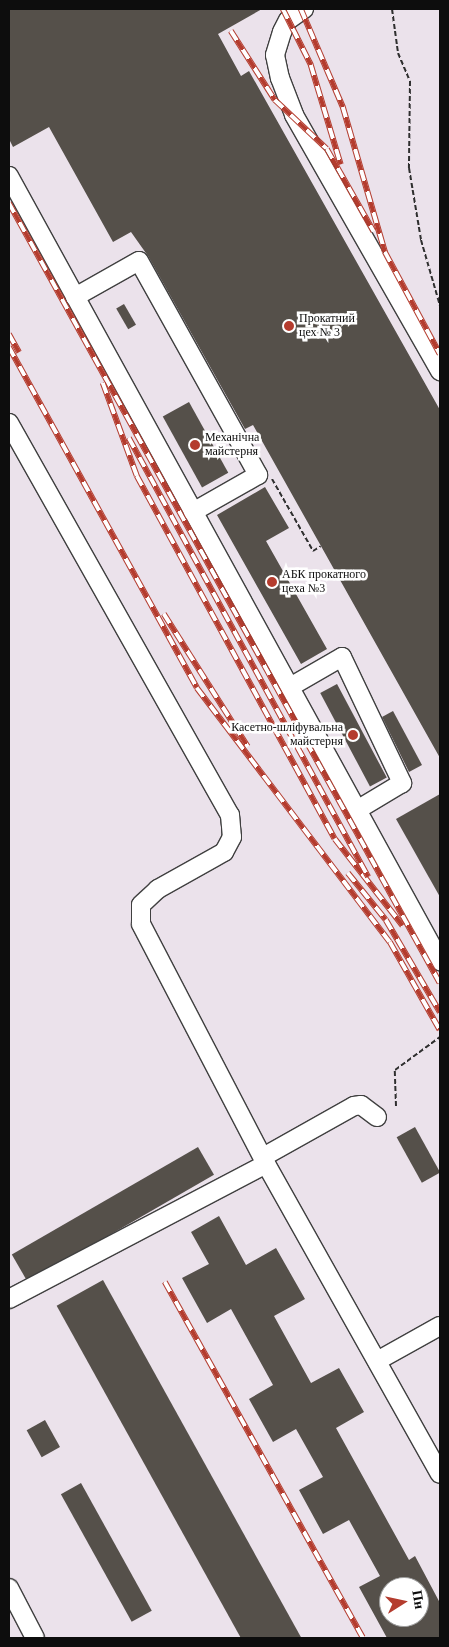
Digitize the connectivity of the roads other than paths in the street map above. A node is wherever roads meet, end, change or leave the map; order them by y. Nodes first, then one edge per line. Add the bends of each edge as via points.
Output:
1 (304, 9) edge
2 (9, 176) edge
3 (75, 297) junction
4 (440, 371) edge
5 (9, 423) edge
6 (193, 512) junction
7 (290, 687) junction
8 (357, 810) junction
9 (440, 961) edge
10 (377, 1117) dead end
11 (265, 1160) junction
12 (9, 1299) edge
13 (440, 1326) edge
14 (377, 1361) junction
15 (440, 1474) edge
16 (9, 1588) edge
17 (35, 1638) edge

1 - 4 lane via 288,20 275,55 283,87 294,115
2 - 3 lane
3 - 6 lane
3 - 6 lane via 139,261 258,475
5 - 11 lane via 230,815 232,837 224,852 158,889 140,905 142,924
6 - 7 lane
7 - 8 lane
7 - 8 lane via 342,657 402,783
8 - 9 lane
10 - 11 lane via 361,1105 354,1106
11 - 12 lane
11 - 14 lane
13 - 14 lane
14 - 15 lane
16 - 17 lane

